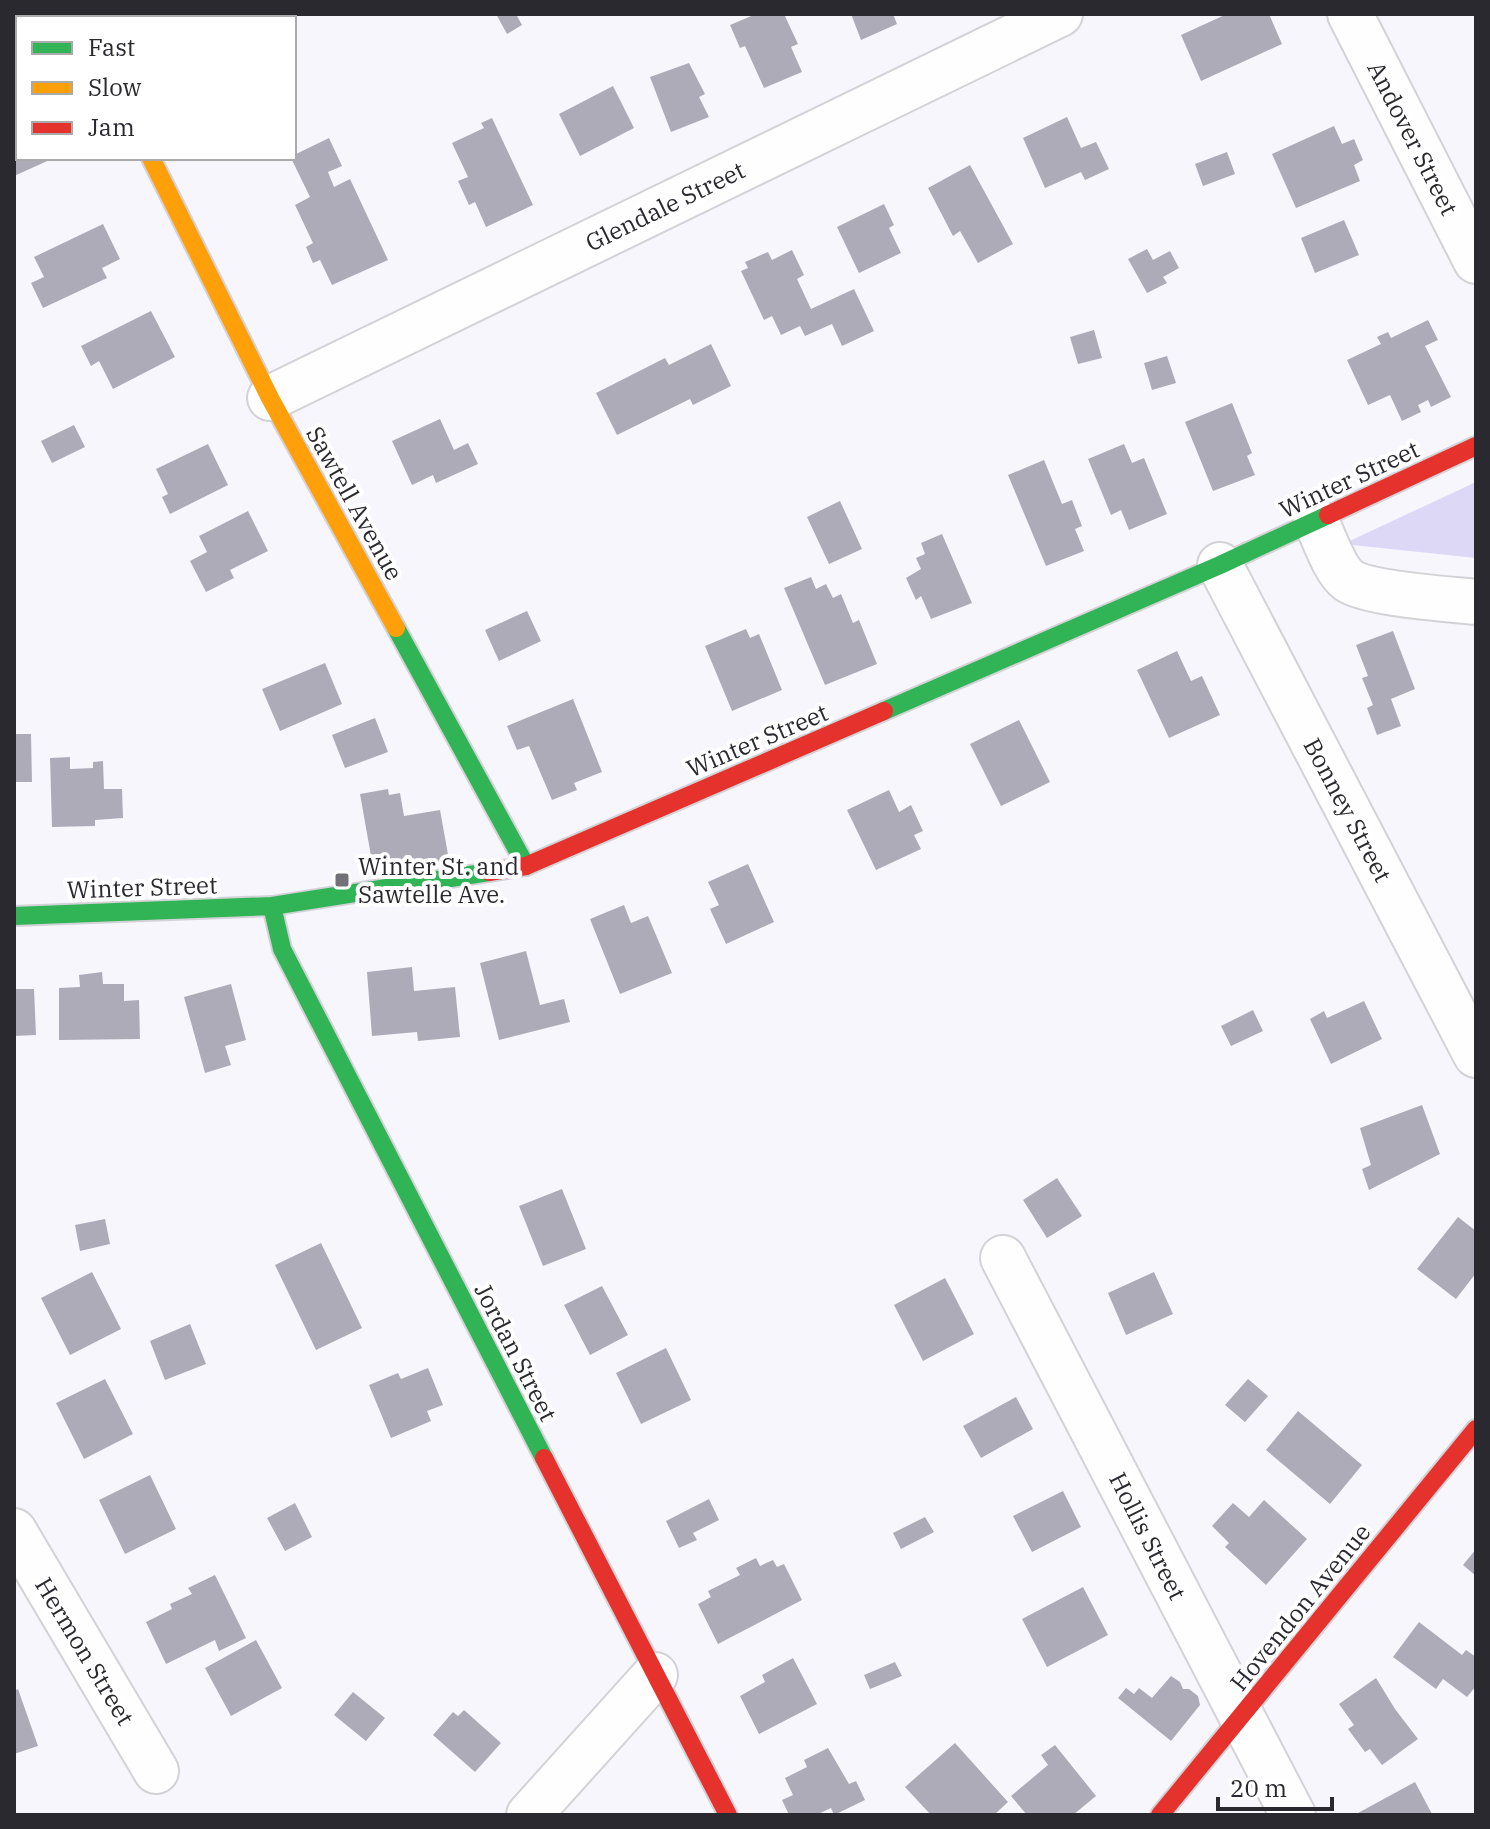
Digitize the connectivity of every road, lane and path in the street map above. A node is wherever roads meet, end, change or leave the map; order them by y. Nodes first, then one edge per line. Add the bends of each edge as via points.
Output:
1 (1060, 14) edge
2 (1350, 14) edge
3 (152, 160) edge
4 (1476, 261) edge
5 (270, 398) junction
6 (1476, 446) edge
7 (1316, 521) junction
8 (1220, 565) junction
9 (1476, 602) edge
10 (526, 866) junction
11 (272, 906) junction
12 (14, 916) edge
13 (1476, 1055) edge
14 (1003, 1258) dead end
15 (1476, 1429) edge
16 (14, 1531) edge
17 (655, 1675) junction
18 (1241, 1716) junction
19 (156, 1771) dead end
20 (529, 1815) edge
21 (728, 1815) edge
22 (1160, 1815) edge
23 (1293, 1815) edge

1 - 5 street, Glendale Street
2 - 4 street, Andover Street
3 - 5 street, Sawtell Avenue
5 - 10 street, Sawtell Avenue
6 - 7 street, Winter Street
7 - 8 street, Winter Street
7 - 9 street via 1348,580 1383,591
8 - 10 street, Winter Street
8 - 13 street, Bonney Street
10 - 11 street, Winter Street
11 - 12 street, Winter Street
11 - 17 street, Jordan Street via 282,949
14 - 18 street, Hollis Street
15 - 18 street, Hovendon Avenue
16 - 19 street, Hermon Street
17 - 20 street
17 - 21 street, Jordan Street
18 - 22 street, Hovendon Avenue
18 - 23 street, Hollis Street

